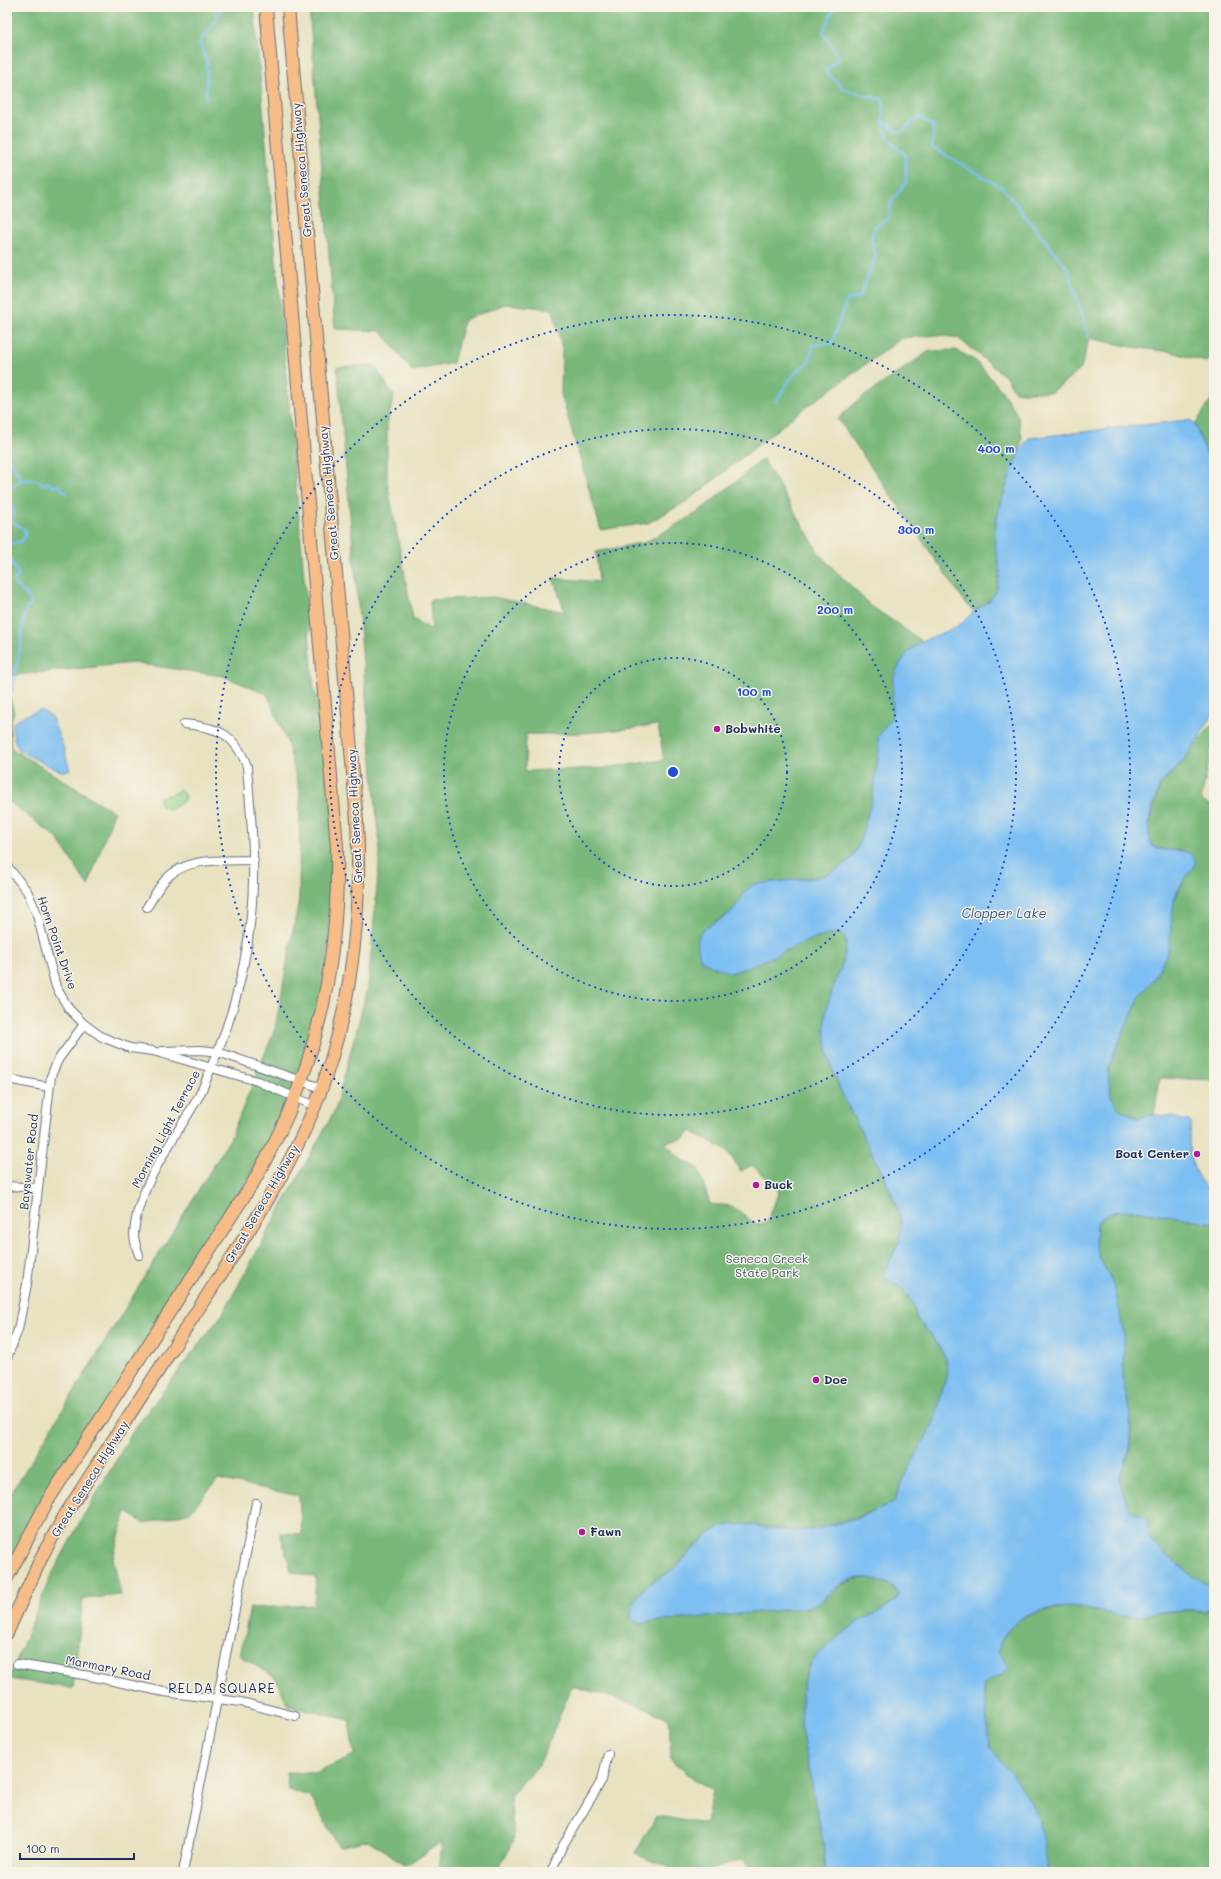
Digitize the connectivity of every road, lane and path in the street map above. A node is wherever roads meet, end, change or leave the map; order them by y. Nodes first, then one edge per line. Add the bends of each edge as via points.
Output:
1 (266, 7) edge
2 (288, 7) edge
3 (184, 724) dead end
4 (254, 860) junction
5 (7, 866) edge
6 (147, 907) dead end
7 (84, 1024) junction
8 (153, 1052) junction
9 (218, 1052) junction
10 (211, 1068) junction
11 (7, 1079) edge
12 (301, 1080) junction
13 (49, 1087) junction
14 (321, 1088) junction
15 (295, 1097) junction
16 (315, 1106) junction
17 (7, 1186) edge
18 (38, 1188) junction
19 (139, 1255) dead end
20 (7, 1358) edge
21 (256, 1503) dead end
22 (7, 1578) edge
23 (7, 1633) edge
24 (17, 1664) dead end
25 (218, 1699) junction
26 (295, 1716) dead end
27 (608, 1754) dead end
28 (183, 1872) edge
29 (551, 1872) edge

1 - 12 main road, Great Seneca Highway via 337,847 336,914 326,995
2 - 14 main road, Great Seneca Highway via 360,865 352,967 344,1010
3 - 4 street, Morning Light Terrace via 220,731 241,751 247,766
4 - 6 street via 201,862 183,867 165,880
4 - 9 street, Morning Light Terrace via 252,910 244,965 232,1014
5 - 7 street, Horn Point Drive via 27,891 36,912 56,986 69,1009
7 - 8 street, Horn Point Drive via 102,1037 130,1048
7 - 13 street, Bayswater Road via 58,1060
8 - 9 street, Horn Point Drive
8 - 10 street, Horn Point Drive
9 - 10 street, Morning Light Terrace
9 - 12 street, Horn Point Drive
10 - 15 street, Horn Point Drive via 257,1081
10 - 19 street, Morning Light Terrace via 200,1094 153,1174 143,1198 134,1236
11 - 13 street
12 - 14 street, Horn Point Drive
12 - 15 main road, Great Seneca Highway
13 - 18 street, Bayswater Road
14 - 16 main road, Great Seneca Highway
15 - 16 street, Horn Point Drive
15 - 22 main road, Great Seneca Highway via 254,1181 47,1502
16 - 23 main road, Great Seneca Highway via 286,1168 247,1234 65,1515 43,1554
17 - 18 street
18 - 20 street, Bayswater Road via 27,1284 18,1330
21 - 25 street
24 - 25 street, Marmary Road via 164,1692
25 - 26 street, Marmary Road via 241,1702
25 - 28 street
27 - 29 street via 602,1780 562,1847

